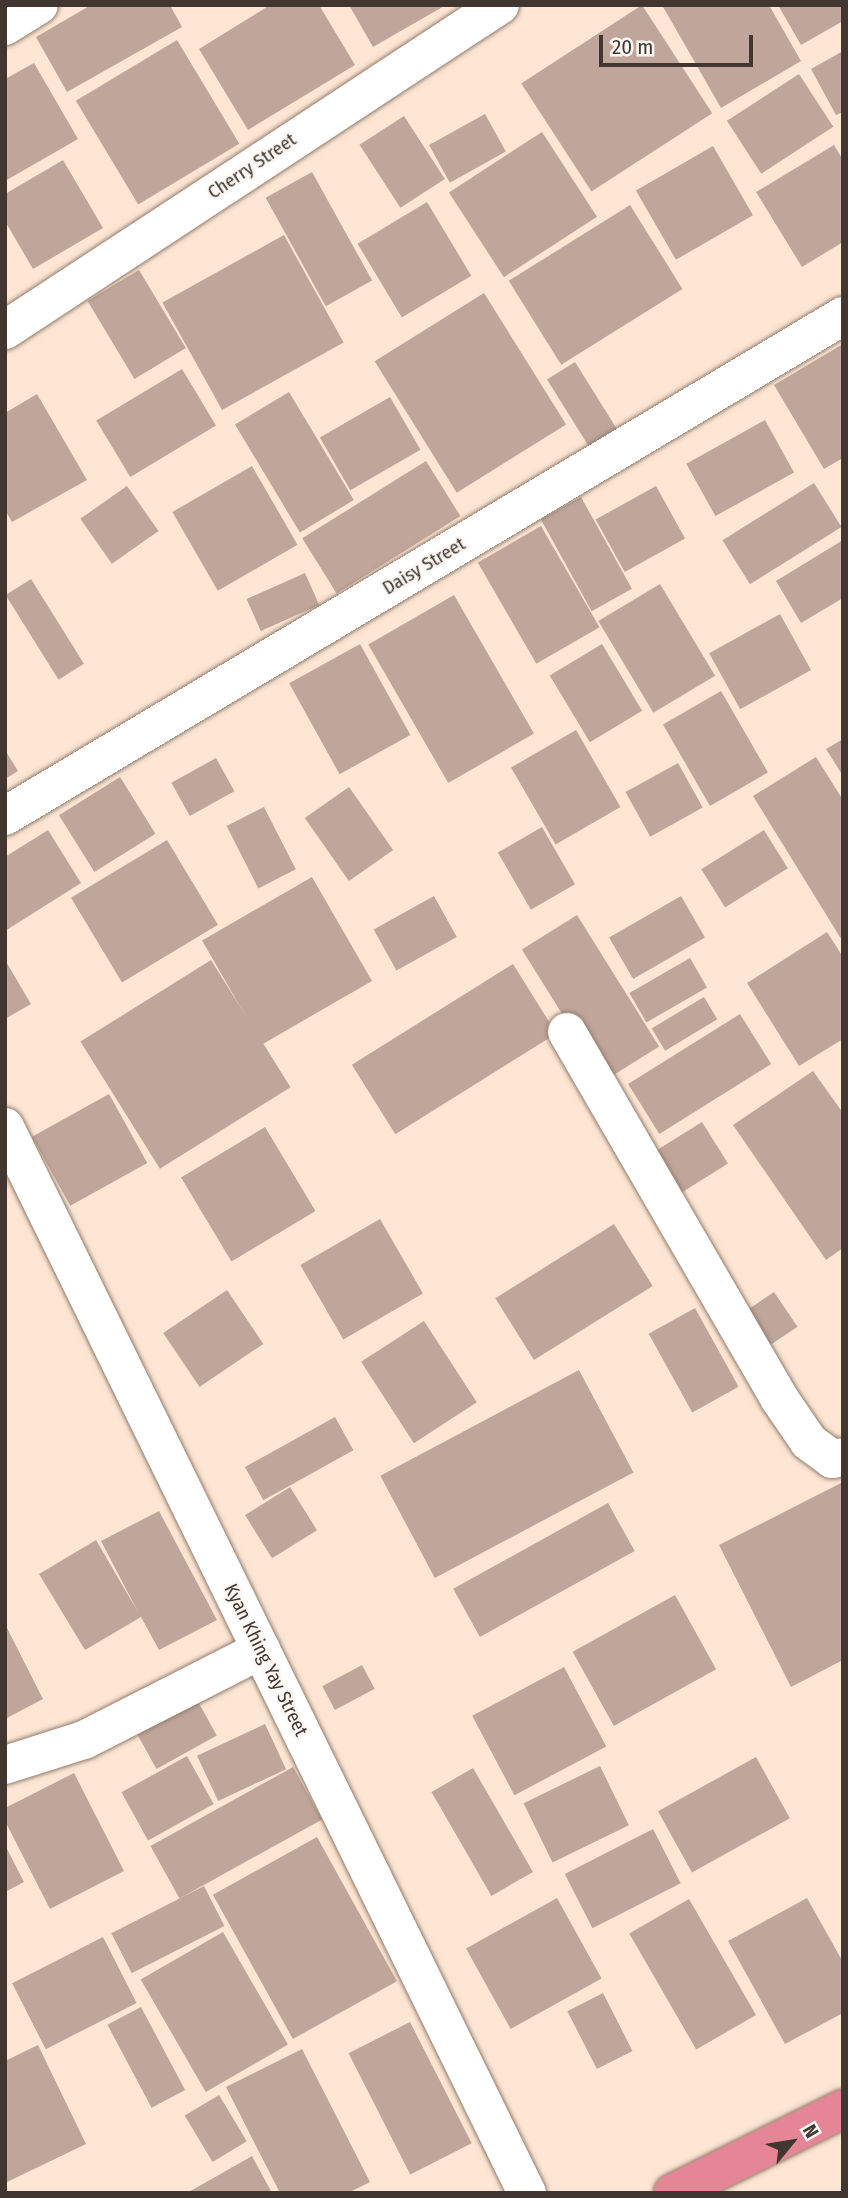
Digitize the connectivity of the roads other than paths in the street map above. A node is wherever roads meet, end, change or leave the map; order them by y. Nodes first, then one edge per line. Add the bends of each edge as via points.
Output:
1 (39, 5) edge
2 (500, 5) edge
3 (5, 26) edge
4 (843, 316) edge
5 (5, 330) edge
6 (5, 816) edge
7 (567, 1032) dead end
8 (5, 1127) edge
9 (843, 1457) edge
10 (261, 1650) junction
11 (5, 1765) edge
12 (843, 2109) edge
13 (527, 2193) edge
14 (673, 2193) edge

1 - 3 street
2 - 5 street, Cherry Street
4 - 6 street, Daisy Street
7 - 9 street via 779,1398 808,1442 832,1459
8 - 10 street, Kyan Khing Yay Street
10 - 11 street via 84,1740
10 - 13 street, Kyan Khing Yay Street
12 - 14 highway

